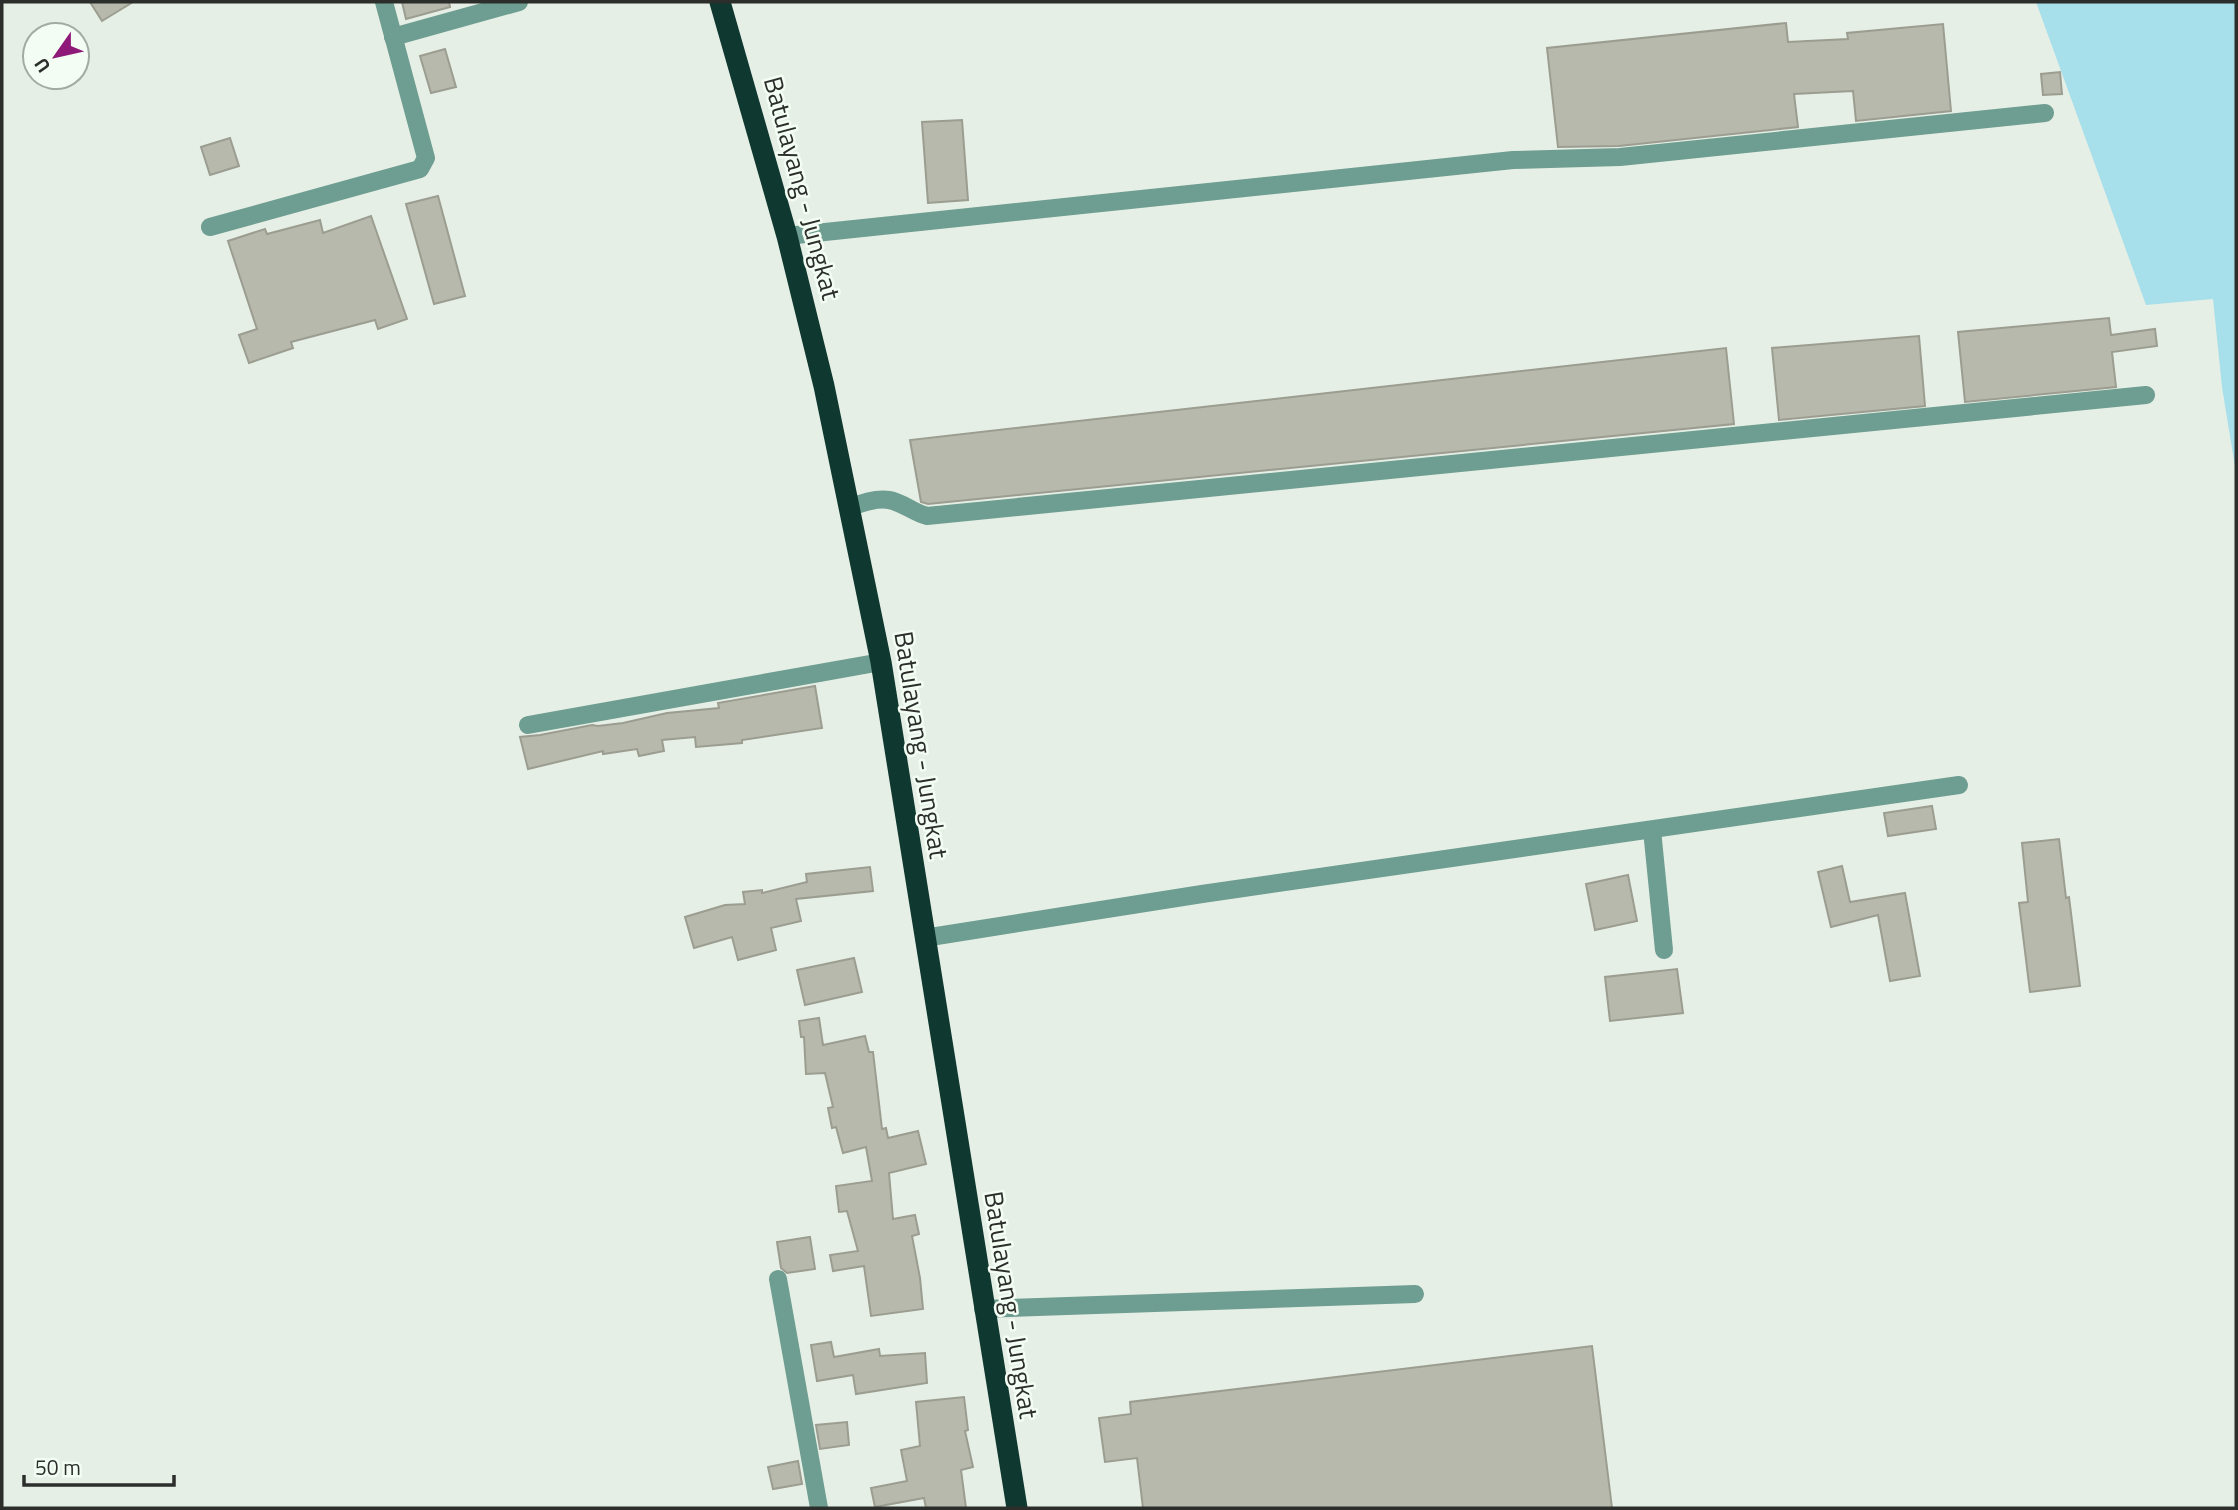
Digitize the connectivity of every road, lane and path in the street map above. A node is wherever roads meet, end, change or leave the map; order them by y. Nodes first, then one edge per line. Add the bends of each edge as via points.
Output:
1 (384, 2) edge
2 (519, 2) edge
3 (720, 2) edge
4 (394, 37) junction
5 (2045, 113) dead end
6 (209, 227) dead end
7 (787, 236) junction
8 (2146, 395) dead end
9 (849, 508) junction
10 (881, 662) junction
11 (528, 725) dead end
12 (1959, 785) dead end
13 (1653, 830) junction
14 (924, 938) junction
15 (1664, 950) dead end
16 (778, 1279) dead end
17 (1415, 1294) dead end
18 (983, 1309) junction
19 (819, 1508) edge
20 (1017, 1508) edge

1 - 4 street
2 - 4 street
3 - 7 highway, Batulayang - Jungkat
4 - 6 street via 425,164
5 - 7 street via 1620,157 1513,160
7 - 9 highway, Batulayang - Jungkat
8 - 9 street via 927,516 890,500
9 - 10 highway, Batulayang - Jungkat
10 - 11 street
10 - 14 highway, Batulayang - Jungkat
12 - 13 street
13 - 14 street
13 - 15 street
14 - 18 highway, Batulayang - Jungkat
16 - 19 street
17 - 18 street
18 - 20 highway, Batulayang - Jungkat

